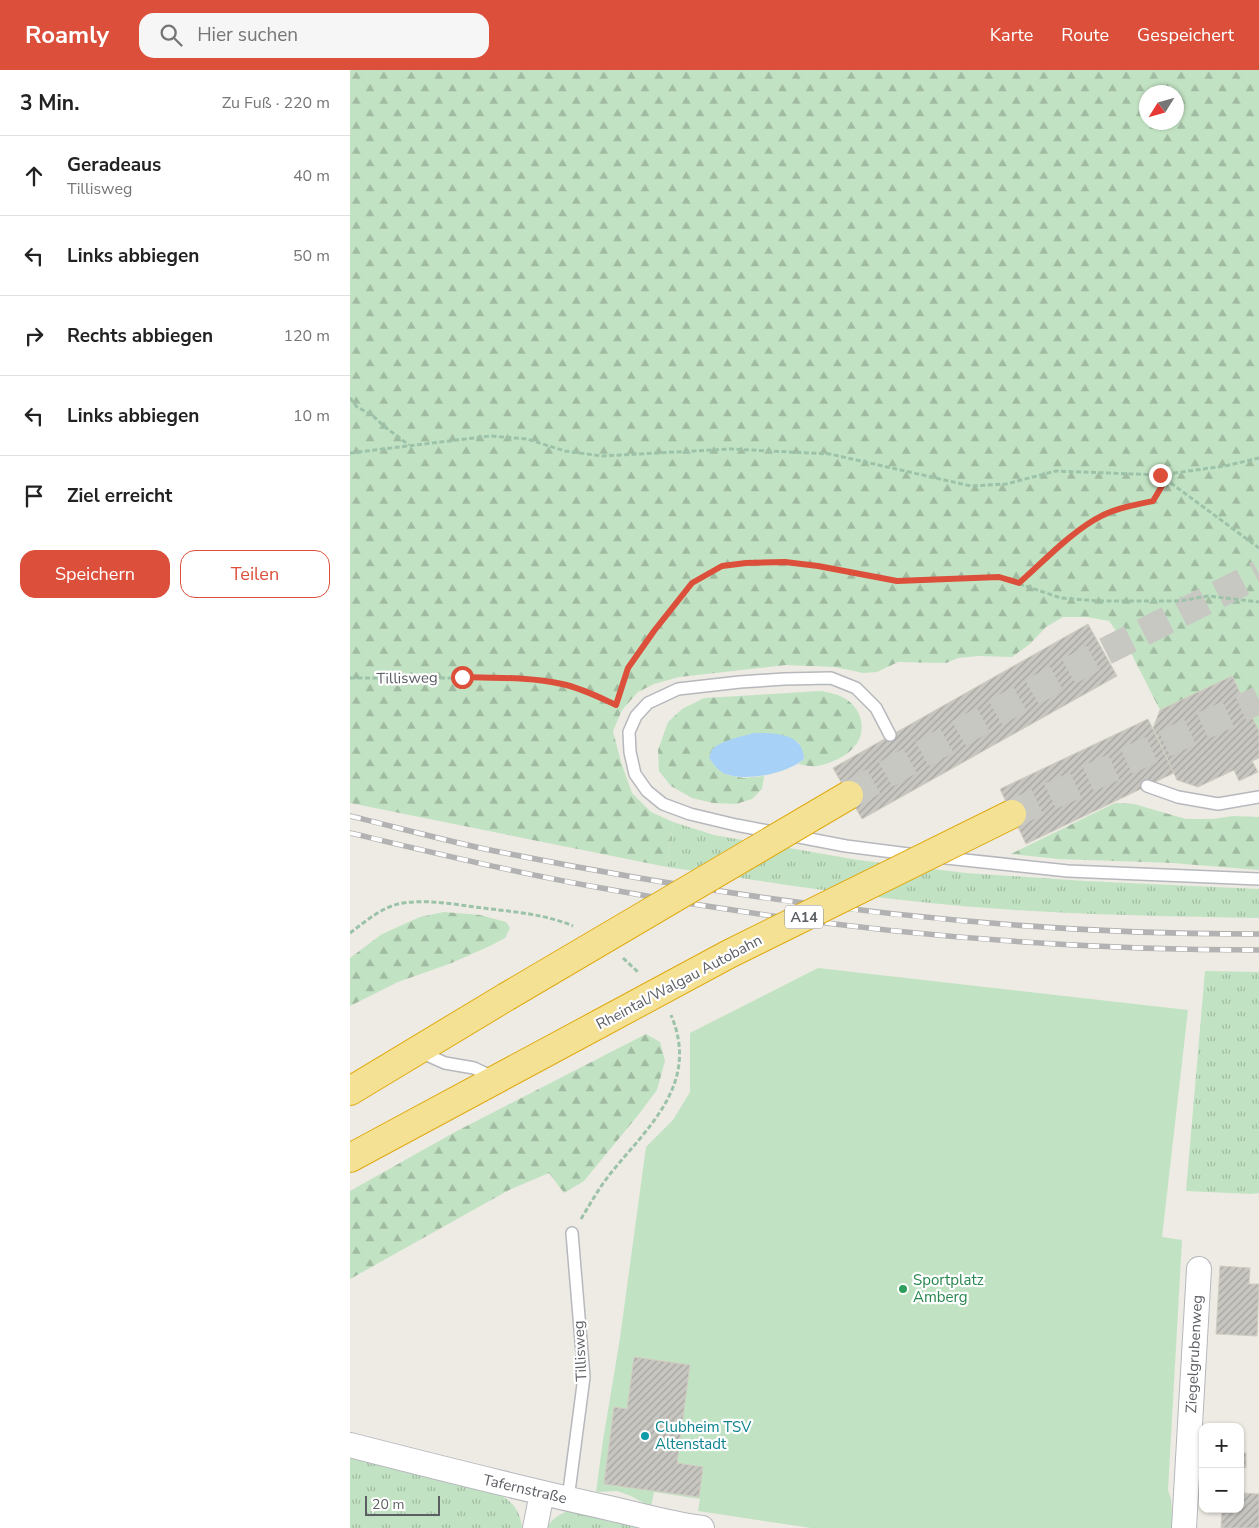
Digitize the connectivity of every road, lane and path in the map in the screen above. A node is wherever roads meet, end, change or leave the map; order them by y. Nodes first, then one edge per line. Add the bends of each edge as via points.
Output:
1 (350, 398) edge
2 (409, 446) junction
3 (350, 453) edge
4 (1259, 458) edge
5 (1160, 475) junction
6 (1259, 548) edge
7 (1019, 583) junction
8 (1259, 602) edge
9 (350, 678) edge
10 (616, 705) junction
11 (636, 716) junction
12 (890, 735) dead end
13 (1147, 786) dead end
14 (849, 795) tunnel mouth
15 (1259, 797) edge
16 (1012, 814) tunnel mouth
17 (1259, 879) edge
18 (418, 1050) junction
19 (496, 1079) junction
20 (350, 1091) edge
21 (350, 1158) edge
22 (572, 1233) dead end
23 (1199, 1270) dead end
24 (350, 1445) edge
25 (542, 1493) junction
26 (568, 1499) junction
27 (535, 1528) edge
28 (702, 1528) edge
29 (1184, 1528) edge

1 - 2 path via 357,407 372,415
2 - 3 path
2 - 5 path via 490,436 527,439 565,452 602,456 731,449 830,454 971,486 1006,484 1056,471
4 - 5 path
5 - 6 path
5 - 7 path via 1162,486 1153,501 1127,506 1094,519
7 - 8 path via 1071,599 1180,601 1208,596
7 - 10 path via 999,577 897,581 785,562 722,566 692,583 654,631 628,668
9 - 10 path, Tillisweg via 515,678 563,684
10 - 11 path, Tillisweg
11 - 12 lane via 648,703 678,689 749,681 831,678 856,688 876,708
11 - 17 lane via 629,732 635,774 647,791 663,804 690,814 846,846 988,863 1068,871
13 - 15 lane via 1178,797 1218,804
14 - 18 highway, bridge
16 - 19 highway, Rheintal/Walgau Autobahn / A14, bridge via 729,954
18 - 19 lane via 445,1063 474,1068
18 - 20 highway
19 - 21 highway, Rheintal/Walgau Autobahn / A14
22 - 26 lane, Tillisweg via 584,1376
23 - 29 street, Ziegelgrubenweg
24 - 25 street, Tafernstraße
25 - 26 street, Tafernstraße
25 - 27 street
26 - 28 street, Tafernstraße

